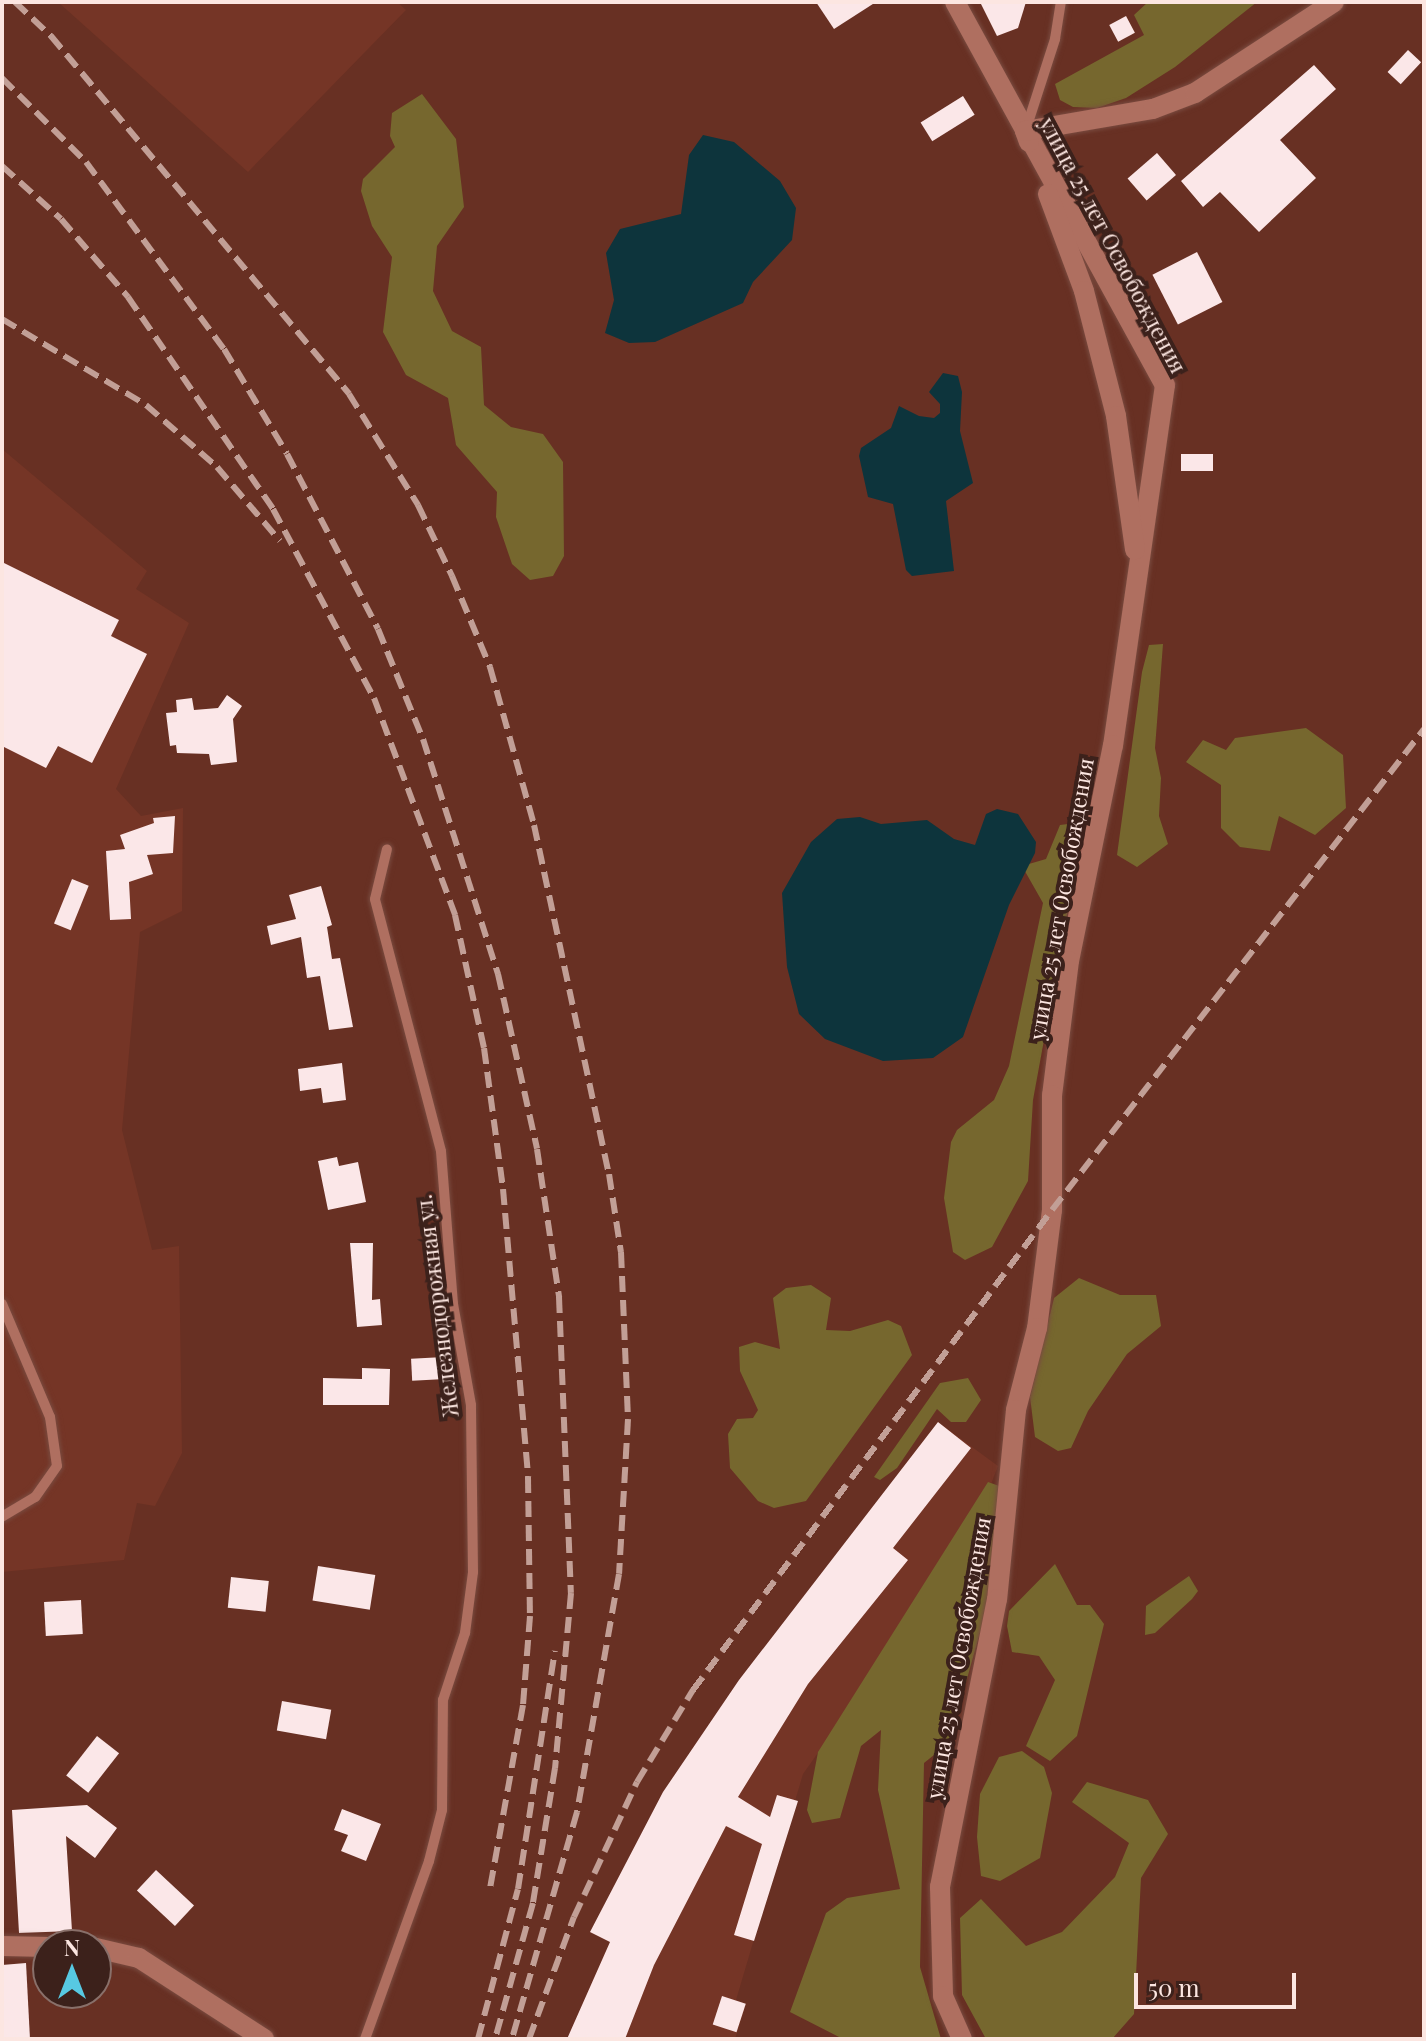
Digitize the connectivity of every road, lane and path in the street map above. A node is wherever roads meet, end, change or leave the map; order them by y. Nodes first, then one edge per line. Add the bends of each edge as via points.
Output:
1 (955, 2) edge
2 (1061, 2) edge
3 (1334, 2) edge
4 (1025, 131) junction
5 (1138, 574) junction
6 (387, 849) dead end
7 (2, 1304) edge
8 (2, 1517) edge
9 (2, 1946) edge
10 (32, 1947) edge
11 (112, 1952) edge
12 (264, 2039) edge
13 (365, 2039) edge
14 (962, 2039) edge

1 - 4 street, улица 25 лет Освобождения
2 - 4 lane via 1055,39
3 - 4 street via 1195,93 1153,109
4 - 5 street via 1084,291 1116,416
4 - 5 street, улица 25 лет Освобождения via 1165,385
5 - 14 street, улица 25 лет Освобождения via 1113,745 1069,961 1052,1095 1052,1210 1037,1328 1016,1410 997,1599 940,1887 943,1996
6 - 13 lane, Железнодорожная ул. via 375,899 441,1151 453,1304 471,1405 473,1572 465,1633 443,1700 442,1810
7 - 8 lane via 50,1417 57,1466 35,1497
9 - 10 street
11 - 12 street via 139,1958

